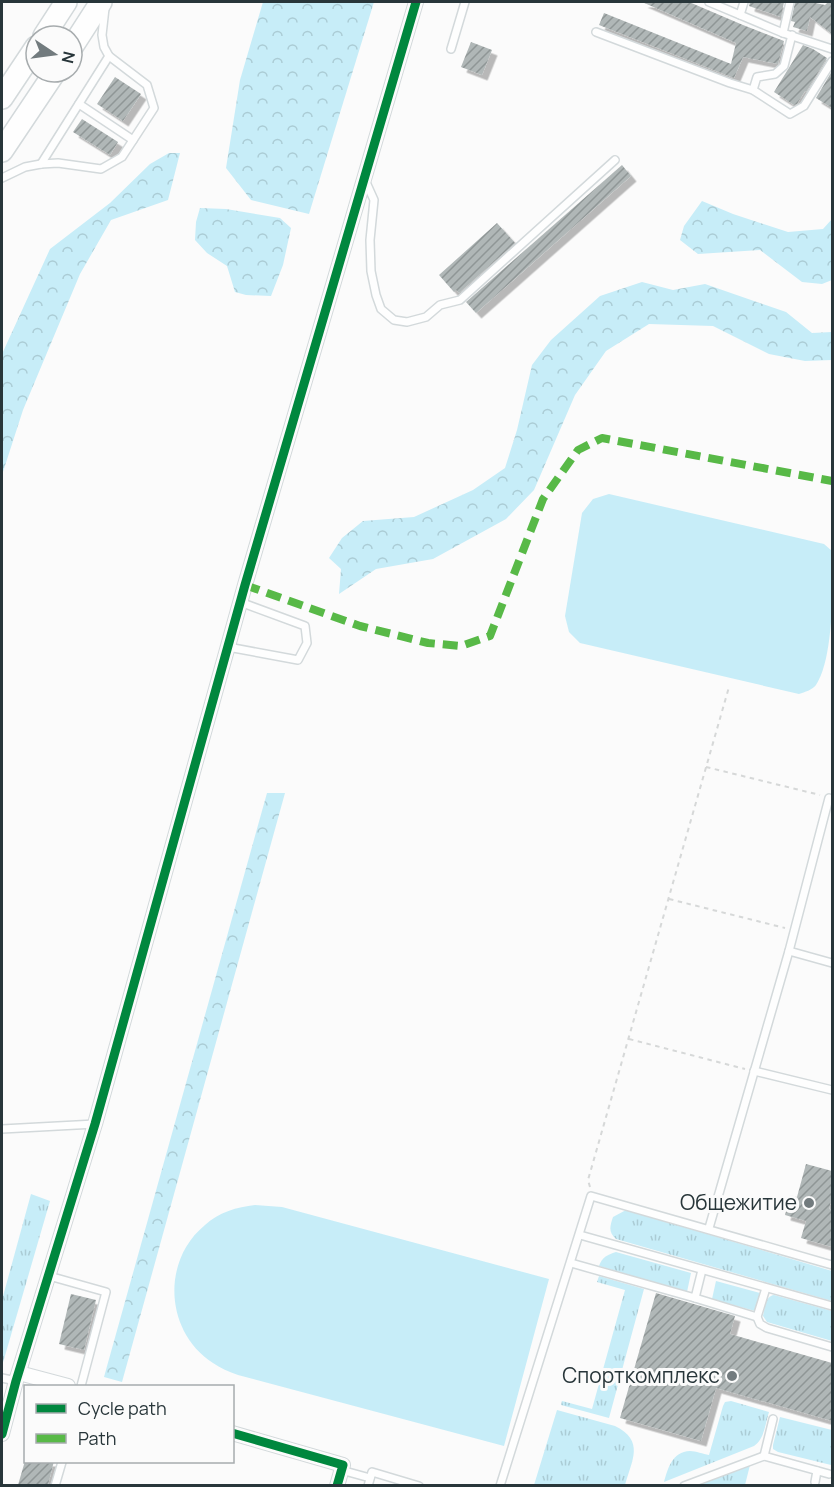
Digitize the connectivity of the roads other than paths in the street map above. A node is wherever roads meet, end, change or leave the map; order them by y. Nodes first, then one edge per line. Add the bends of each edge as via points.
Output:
1 (66, 2) edge
2 (101, 2) edge
3 (106, 2) edge
4 (416, 2) edge
5 (465, 2) edge
6 (709, 2) edge
7 (744, 2) edge
8 (790, 2) edge
9 (740, 15) junction
10 (52, 24) edge
11 (84, 28) edge
12 (596, 32) dead end
13 (783, 33) junction
14 (792, 35) junction
15 (451, 49) dead end
16 (832, 49) edge
17 (109, 56) junction
18 (832, 61) edge
19 (24, 65) edge
20 (47, 84) edge
21 (753, 90) junction
22 (2, 98) edge
23 (79, 104) junction
24 (133, 140) junction
25 (2, 151) edge
26 (615, 160) dead end
27 (40, 164) junction
28 (2, 178) edge
29 (364, 178) junction
30 (240, 602) junction
31 (228, 647) junction
32 (829, 798) road end
33 (789, 951) junction
34 (832, 963) edge
35 (754, 1071) junction
36 (832, 1090) edge
37 (95, 1124) junction
38 (2, 1129) edge
39 (709, 1228) junction
40 (580, 1235) junction
41 (571, 1263) junction
42 (832, 1265) edge
43 (702, 1270) junction
44 (49, 1276) junction
45 (766, 1288) junction
46 (695, 1298) junction
47 (832, 1306) edge
48 (757, 1317) junction
49 (832, 1347) edge
50 (17, 1377) junction
51 (2, 1378) edge
52 (62, 1385) edge
53 (81, 1385) edge
54 (774, 1419) dead end
55 (2, 1434) edge
56 (234, 1434) edge
57 (764, 1456) junction
58 (61, 1463) edge
59 (341, 1470) junction
60 (817, 1471) junction
61 (829, 1474) dead end
62 (369, 1482) edge
63 (815, 1482) dead end
64 (55, 1485) edge
65 (337, 1485) edge
66 (419, 1485) edge
67 (500, 1485) edge
68 (684, 1485) edge

1 - 10 main road
2 - 11 main road
3 - 17 lane via 102,35
4 - 29 street
5 - 15 lane
6 - 9 lane
7 - 9 lane
8 - 13 lane
9 - 13 lane
12 - 21 lane
13 - 14 lane
14 - 16 lane
14 - 21 lane via 784,66 775,74 757,77
17 - 23 lane
17 - 24 lane via 147,85 154,108
18 - 21 lane via 804,106 790,114
19 - 22 main road
20 - 25 main road
23 - 24 lane
23 - 27 lane
24 - 27 lane via 122,157 101,170
26 - 29 lane via 460,300 440,305 426,317 407,322 394,320 381,309 376,295 370,240 374,200
27 - 28 lane
29 - 30 street
30 - 31 street
30 - 31 lane via 305,626 307,643 298,660
31 - 37 street
32 - 33 lane
33 - 34 lane
33 - 35 lane
35 - 36 lane
35 - 39 lane
37 - 38 lane
37 - 44 street
39 - 40 lane via 591,1196
39 - 42 lane
40 - 41 lane
40 - 43 lane
41 - 46 lane
41 - 67 lane
43 - 45 lane
43 - 46 lane
44 - 50 street
44 - 53 lane via 106,1292
45 - 47 lane
45 - 48 lane
46 - 48 lane
48 - 49 lane via 767,1328
50 - 51 lane
50 - 52 street
50 - 55 street
54 - 57 lane
56 - 59 street via 343,1465
57 - 60 lane
57 - 68 lane
58 - 64 lane
59 - 62 lane
59 - 65 street
60 - 61 lane
60 - 63 lane
62 - 66 lane via 372,1472

